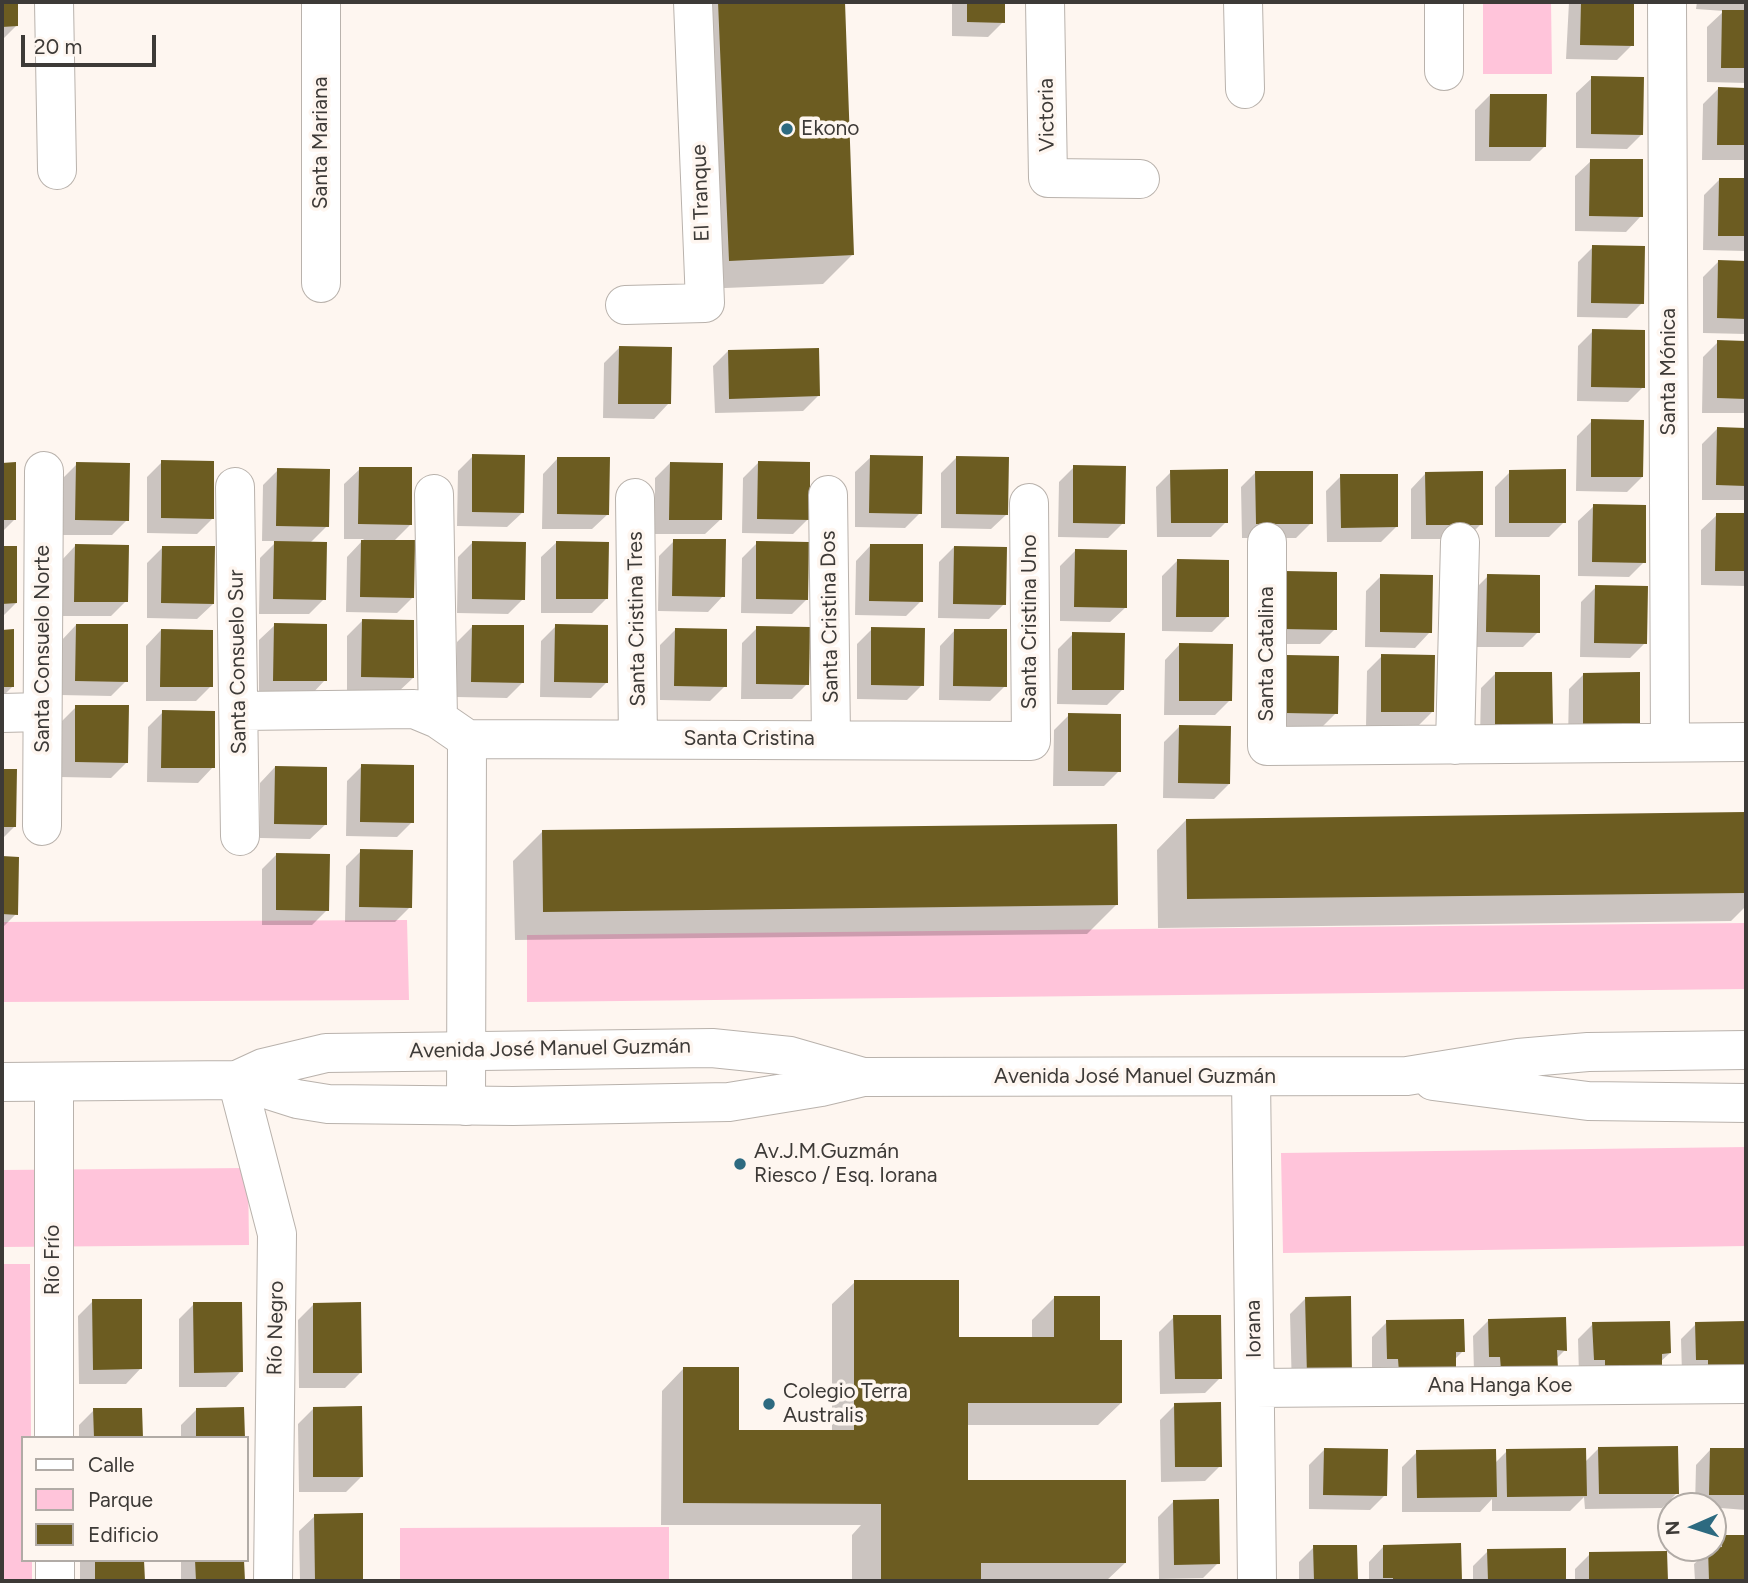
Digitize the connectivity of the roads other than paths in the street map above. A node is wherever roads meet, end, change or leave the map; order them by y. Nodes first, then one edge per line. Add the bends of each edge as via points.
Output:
1 (54, 2) edge
2 (320, 2) edge
3 (694, 2) edge
4 (1045, 2) edge
5 (1243, 2) edge
6 (1444, 2) edge
7 (1668, 2) edge
8 (1444, 71) dead end
9 (1245, 89) dead end
10 (57, 170) dead end
11 (1140, 179) dead end
12 (321, 283) dead end
13 (625, 304) dead end
14 (44, 471) dead end
15 (234, 488) dead end
16 (434, 494) dead end
17 (828, 495) dead end
18 (635, 498) dead end
19 (1030, 503) dead end
20 (1267, 542) dead end
21 (1460, 542) dead end
22 (240, 711) junction
23 (2, 712) edge
24 (42, 712) junction
25 (453, 729) junction
26 (831, 738) junction
27 (638, 739) junction
28 (1031, 741) joint
29 (1670, 742) junction
30 (1746, 742) edge
31 (1455, 745) junction
32 (42, 826) dead end
33 (240, 836) dead end
34 (1746, 1050) edge
35 (466, 1051) junction
36 (1407, 1076) junction
37 (863, 1077) junction
38 (1251, 1077) junction
39 (237, 1080) junction
40 (2, 1082) edge
41 (54, 1082) junction
42 (1746, 1103) edge
43 (466, 1106) junction
44 (1746, 1384) edge
45 (1255, 1388) junction
46 (54, 1436) edge
47 (55, 1562) edge
48 (55, 1581) edge
49 (273, 1581) edge
50 (1256, 1581) edge

1 - 10 street
2 - 12 street, Santa Mariana
3 - 13 street, El Tranque via 705,303
4 - 11 street, Victoria via 1048,178
5 - 9 street
6 - 8 street
7 - 29 street, Santa Mónica
14 - 24 street, Santa Consuelo Norte
15 - 22 street, Santa Consuelo Sur
16 - 25 street
17 - 26 street, Santa Cristina Dos
18 - 27 street, Santa Cristina Tres
19 - 28 street, Santa Cristina Uno
20 - 31 street, Santa Catalina via 1267,746
21 - 31 street
22 - 25 street, Santa Cristina via 414,709
22 - 33 street, Santa Consuelo Sur
23 - 24 street
24 - 32 street, Santa Consuelo Norte
25 - 27 street, Santa Cristina
25 - 35 street
26 - 27 street, Santa Cristina
26 - 28 street, Santa Cristina
29 - 30 street, Santa Catalina
29 - 31 street, Santa Catalina
34 - 36 street, Avenida José Manuel Guzmán via 1588,1052
35 - 37 street, Avenida José Manuel Guzmán via 751,1050
35 - 39 street, Avenida José Manuel Guzmán via 326,1053 263,1068
35 - 43 street
36 - 38 street, Avenida José Manuel Guzmán
36 - 42 street, Avenida José Manuel Guzmán via 1588,1101
37 - 38 street, Avenida José Manuel Guzmán
37 - 43 street, Avenida José Manuel Guzmán via 729,1102
38 - 45 street, Iorana
39 - 41 street, Avenida José Manuel Guzmán
39 - 43 street, Avenida José Manuel Guzmán via 328,1104
39 - 49 street, Río Negro via 277,1234
40 - 41 street, Avenida José Manuel Guzmán
41 - 46 street, Río Frío
44 - 45 street, Ana Hanga Koe
45 - 50 street, Iorana
47 - 48 street

